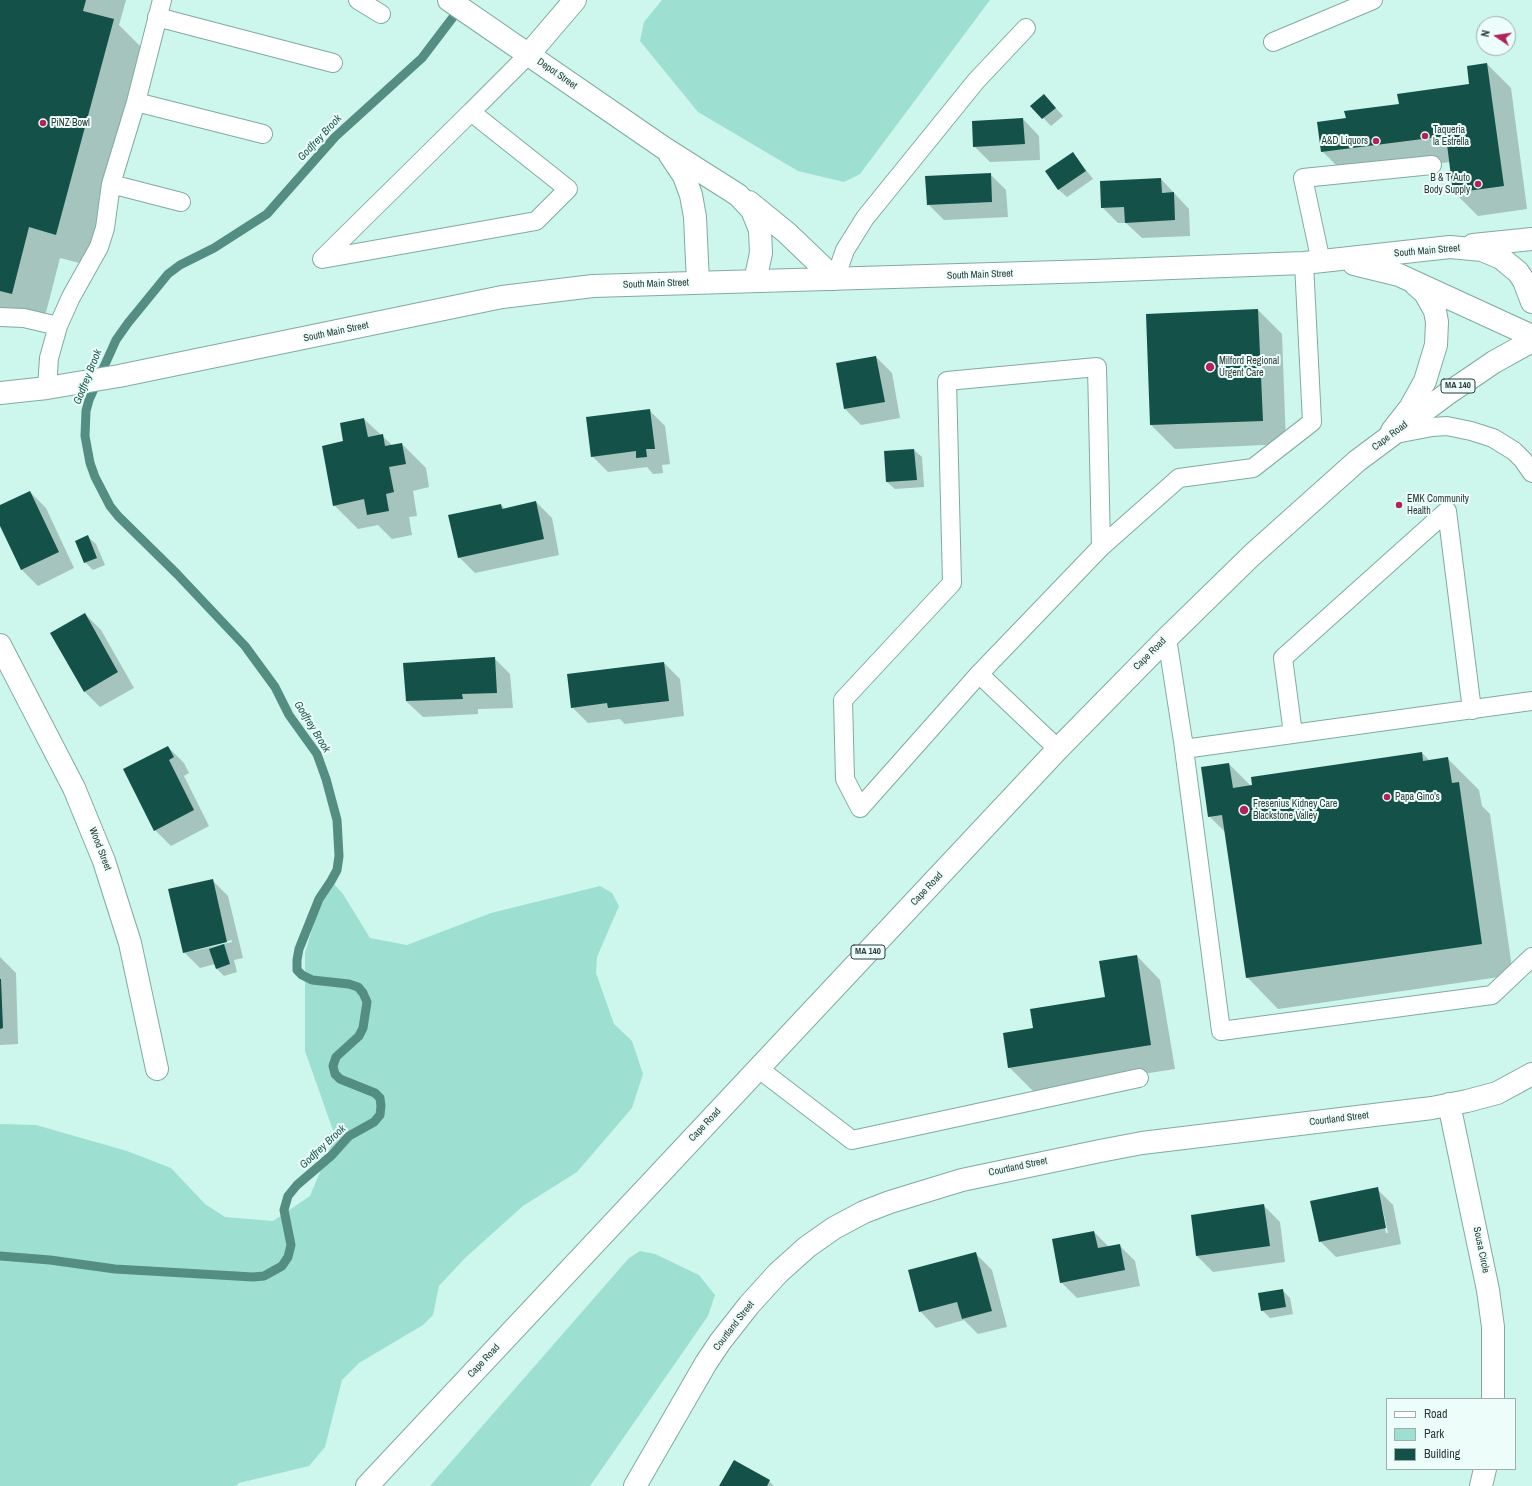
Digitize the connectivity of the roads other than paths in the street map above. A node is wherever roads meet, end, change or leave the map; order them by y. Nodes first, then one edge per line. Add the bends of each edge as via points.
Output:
1 (162, 0) edge
2 (358, 0) edge
3 (449, 0) edge
4 (575, 0) edge
5 (1373, 0) edge
6 (381, 14) dead end
7 (157, 17) junction
8 (1026, 28) dead end
9 (1273, 42) dead end
10 (528, 55) junction
11 (333, 63) dead end
12 (136, 102) junction
13 (471, 112) junction
14 (263, 134) dead end
15 (664, 148) junction
16 (1432, 165) dead end
17 (111, 184) junction
18 (738, 195) junction
19 (181, 202) dead end
20 (1532, 239) edge
21 (1450, 247) junction
22 (1313, 262) junction
23 (834, 279) junction
24 (1410, 280) junction
25 (755, 281) junction
26 (698, 283) junction
27 (1532, 302) edge
28 (0, 317) edge
29 (58, 326) junction
30 (1532, 336) edge
31 (1532, 341) edge
32 (57, 386) junction
33 (0, 393) edge
34 (1388, 437) junction
35 (1532, 473) edge
36 (1101, 547) junction
37 (1167, 638) junction
38 (0, 645) edge
39 (979, 674) junction
40 (1532, 701) edge
41 (1472, 710) junction
42 (1292, 734) junction
43 (1058, 749) junction
44 (1184, 749) junction
45 (1532, 957) edge
46 (157, 1069) dead end
47 (759, 1069) junction
48 (1532, 1074) edge
49 (1139, 1078) dead end
50 (1449, 1104) junction
51 (1493, 1398) edge
52 (1484, 1470) edge
53 (366, 1486) edge
54 (635, 1486) edge
55 (1481, 1486) edge

1 - 7 lane
2 - 6 lane
3 - 10 main road, Depot Street
4 - 10 main road
5 - 9 lane
7 - 11 lane
7 - 12 lane
8 - 23 lane via 971,87 865,218 845,250
10 - 13 lane
10 - 15 main road, Depot Street
12 - 14 lane
12 - 17 lane
13 - 13 lane via 568,189 536,221 322,259
15 - 18 main road, Depot Street
15 - 26 main road, Depot Street via 679,167 691,195
16 - 22 lane via 1303,178
17 - 19 lane
17 - 29 lane via 105,228 99,247
18 - 23 main road via 772,220
18 - 25 main road, Depot Street via 752,210 760,230 761,253
20 - 21 main road
21 - 22 main road, South Main Street
21 - 27 main road, South Main Street via 1482,250 1501,258 1518,272
22 - 23 main road, South Main Street
22 - 24 main road, South Main Street via 1376,268
22 - 36 lane via 1312,422 1253,468 1179,478
23 - 25 main road, South Main Street
24 - 30 main road, South Main Street
24 - 34 main road via 1426,293 1435,311 1436,344 1430,368 1418,395
25 - 26 main road, South Main Street
26 - 32 main road, South Main Street via 593,286 520,294 119,376
28 - 29 lane via 24,318
29 - 32 lane via 49,358
31 - 34 main road, Cape Road / MA 140 via 1494,362
32 - 33 main road, South Main Street
34 - 35 lane via 1418,429 1447,426 1460,428 1493,438 1503,444 1523,460
34 - 37 main road, Cape Road / MA 140 via 1325,487
36 - 39 lane
36 - 39 lane via 1097,367 948,381 952,583 843,700 845,779 860,808
37 - 43 main road, Cape Road / MA 140
37 - 44 lane
38 - 46 main road, Wood Street via 74,788 104,861 130,943
39 - 43 lane
40 - 41 lane
41 - 42 lane
41 - 42 lane via 1447,511 1283,658
42 - 44 lane
43 - 47 main road, Cape Road / MA 140
44 - 45 lane via 1221,1030 1492,995
47 - 49 lane via 852,1140
47 - 53 main road, Cape Road / MA 140
48 - 50 main road, Courtland Street via 1497,1093
50 - 51 main road, Sousa Circle via 1486,1273 1493,1327
50 - 54 main road, Courtland Street via 1100,1150 962,1180 864,1212 834,1228 807,1247 778,1273 749,1305 703,1368
52 - 55 main road

